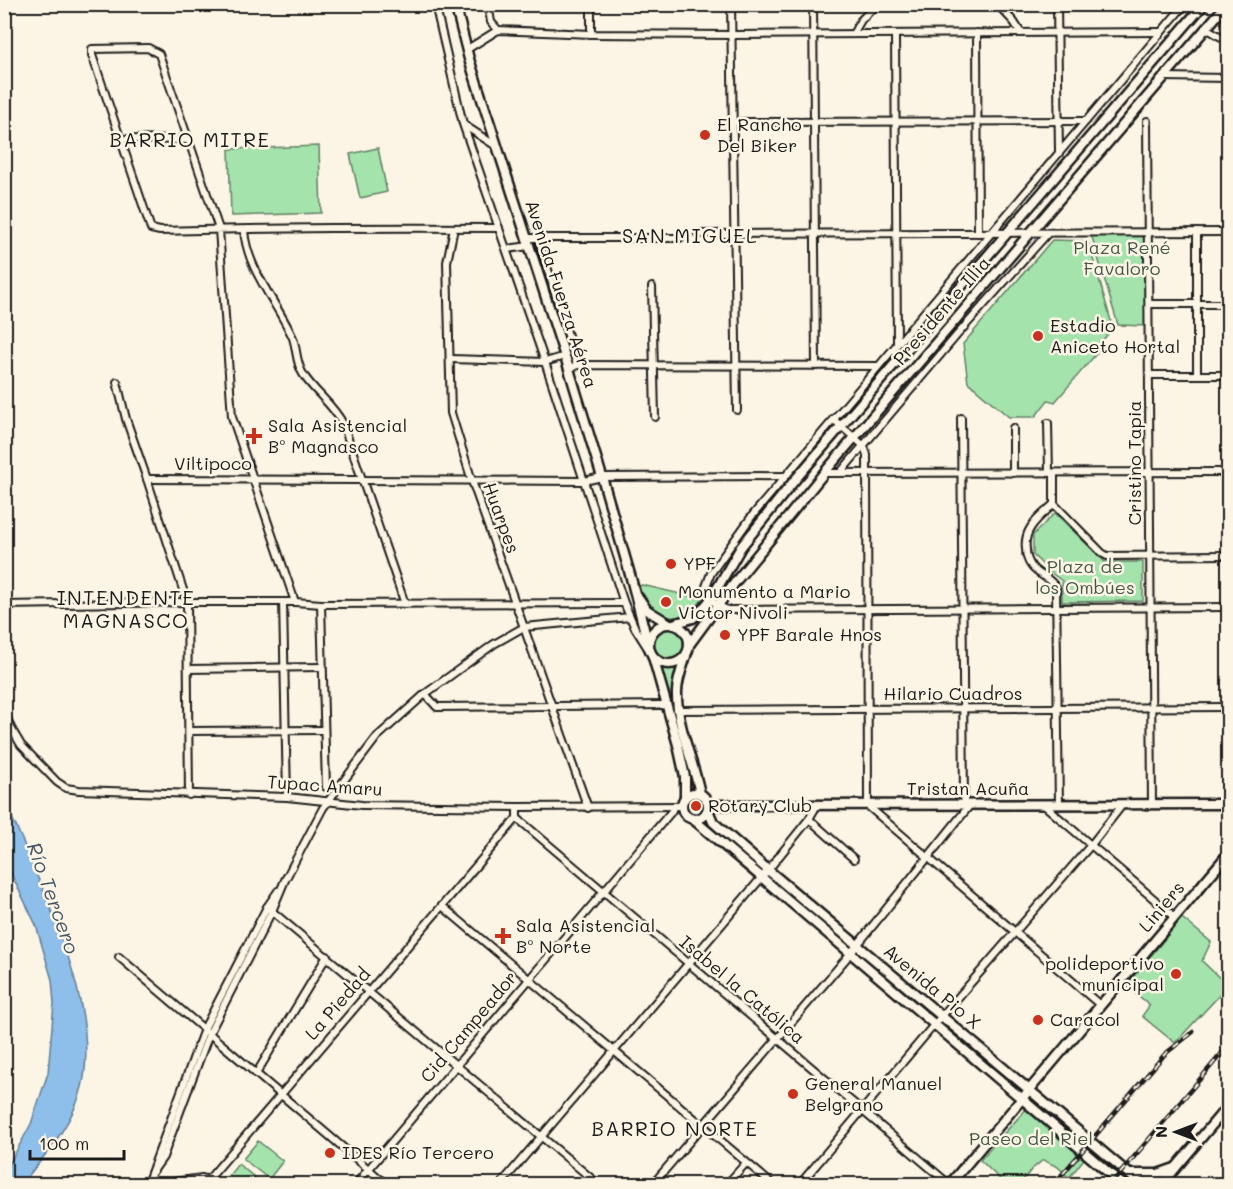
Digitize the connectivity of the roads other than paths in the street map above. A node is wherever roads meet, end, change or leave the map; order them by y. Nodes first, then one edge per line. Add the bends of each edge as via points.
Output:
1 (435, 4) edge
2 (455, 4) edge
3 (488, 4) edge
4 (591, 4) edge
5 (731, 4) edge
6 (813, 4) edge
7 (877, 4) edge
8 (997, 4) edge
9 (1057, 4) edge
10 (1185, 4) edge
11 (1204, 4) edge
12 (1227, 4) edge
13 (1206, 28) junction
14 (498, 30) junction
15 (1161, 32) junction
16 (977, 33) junction
17 (1021, 33) junction
18 (1058, 33) junction
19 (591, 34) junction
20 (853, 34) junction
21 (895, 34) junction
22 (732, 35) junction
23 (813, 35) junction
24 (1228, 36) edge
25 (466, 50) junction
26 (1163, 77) junction
27 (1228, 78) edge
28 (977, 121) junction
29 (1059, 121) junction
30 (1086, 121) junction
31 (1147, 121) dead end
32 (733, 122) junction
33 (814, 122) junction
34 (896, 122) junction
35 (463, 124) junction
36 (120, 139) junction
37 (189, 140) junction
38 (496, 146) junction
39 (1059, 153) junction
40 (454, 228) junction
41 (499, 228) junction
42 (219, 229) junction
43 (244, 230) junction
44 (991, 232) junction
45 (1007, 232) junction
46 (1031, 232) junction
47 (1148, 232) junction
48 (1197, 232) junction
49 (1228, 232) edge
50 (896, 233) junction
51 (978, 233) junction
52 (1048, 233) junction
53 (698, 234) dead end
54 (735, 234) junction
55 (815, 234) junction
56 (538, 237) junction
57 (680, 238) dead end
58 (527, 242) junction
59 (507, 249) junction
60 (652, 287) dead end
61 (1149, 304) junction
62 (1197, 304) junction
63 (1228, 304) edge
64 (949, 328) junction
65 (957, 335) junction
66 (897, 344) junction
67 (565, 356) junction
68 (451, 359) junction
69 (545, 362) junction
70 (653, 365) junction
71 (736, 365) junction
72 (816, 366) junction
73 (878, 366) junction
74 (573, 367) junction
75 (1149, 375) junction
76 (1197, 375) junction
77 (1228, 375) edge
78 (117, 382) dead end
79 (737, 410) dead end
80 (655, 417) dead end
81 (961, 418) dead end
82 (833, 419) junction
83 (1048, 423) dead end
84 (841, 426) junction
85 (1013, 428) dead end
86 (856, 437) junction
87 (864, 446) junction
88 (1150, 472) junction
89 (1228, 472) edge
90 (825, 473) junction
91 (840, 473) junction
92 (867, 473) junction
93 (962, 473) junction
94 (1013, 473) junction
95 (1052, 473) junction
96 (785, 476) junction
97 (602, 477) junction
98 (147, 479) junction
99 (253, 479) junction
100 (362, 480) junction
101 (472, 481) junction
102 (584, 481) junction
103 (1054, 504) junction
104 (1150, 555) junction
105 (1228, 555) edge
106 (635, 594) junction
107 (187, 602) junction
108 (282, 602) junction
109 (295, 602) junction
110 (714, 602) junction
111 (624, 603) junction
112 (321, 604) junction
113 (405, 604) junction
114 (516, 604) junction
115 (4, 605) edge
116 (1151, 607) junction
117 (1228, 607) edge
118 (963, 608) junction
119 (1057, 608) junction
120 (867, 609) junction
121 (630, 617) junction
122 (670, 624) junction
123 (524, 627) junction
124 (689, 645) junction
125 (650, 652) junction
126 (686, 656) junction
127 (322, 667) junction
128 (284, 668) junction
129 (188, 669) junction
130 (425, 694) junction
131 (666, 705) junction
132 (550, 706) junction
133 (1151, 707) junction
134 (1228, 707) edge
135 (963, 708) junction
136 (1058, 708) junction
137 (868, 709) junction
138 (678, 710) junction
139 (4, 711) edge
140 (285, 730) junction
141 (324, 730) junction
142 (189, 731) junction
143 (326, 787) dead end
144 (700, 794) junction
145 (189, 795) junction
146 (287, 797) junction
147 (328, 802) junction
148 (680, 804) junction
149 (1123, 804) junction
150 (1228, 804) edge
151 (817, 805) junction
152 (967, 805) junction
153 (1044, 805) junction
154 (1059, 805) junction
155 (1152, 805) junction
156 (868, 806) junction
157 (517, 807) junction
158 (588, 808) junction
159 (708, 808) junction
160 (517, 818) junction
161 (693, 819) junction
162 (809, 819) junction
163 (1091, 845) junction
164 (1228, 854) edge
165 (928, 858) junction
166 (854, 859) dead end
167 (768, 870) junction
168 (761, 878) junction
169 (603, 892) junction
170 (442, 906) junction
171 (269, 909) junction
172 (1174, 917) junction
173 (1016, 933) junction
174 (857, 946) junction
175 (850, 954) junction
176 (327, 956) junction
177 (119, 957) dead end
178 (688, 964) junction
179 (530, 980) junction
180 (369, 992) junction
181 (1100, 1005) junction
182 (942, 1017) junction
183 (934, 1025) junction
184 (207, 1032) junction
185 (776, 1039) junction
186 (614, 1051) junction
187 (457, 1066) junction
188 (256, 1074) junction
189 (1029, 1091) junction
190 (281, 1095) junction
191 (1022, 1100) junction
192 (1228, 1108) edge
193 (862, 1111) junction
194 (703, 1126) junction
195 (542, 1137) junction
196 (746, 1163) junction
197 (1176, 1168) junction
198 (369, 1170) junction
199 (1129, 1174) junction
200 (210, 1182) edge
201 (1122, 1184) edge
202 (147, 1185) edge
203 (159, 1185) edge
204 (356, 1185) edge
205 (386, 1185) edge
206 (501, 1185) edge
207 (598, 1185) edge
208 (653, 1185) edge
209 (727, 1185) edge
210 (772, 1185) edge
211 (800, 1185) edge
212 (949, 1185) edge
213 (1141, 1185) edge
214 (1162, 1185) edge

1 - 35 street
2 - 25 main road, Avenida Fuerza Aérea
3 - 14 street via 491,21
4 - 19 street
5 - 22 street
6 - 23 street
7 - 20 street
8 - 17 street
9 - 18 street
10 - 15 street
11 - 45 main road, Presidente Illia
12 - 13 main road, Presidente Illia
13 - 24 street via 1221,37
13 - 26 main road, Presidente Illia
14 - 19 street
14 - 25 street
15 - 18 street
15 - 30 street
16 - 17 street
16 - 21 street
16 - 28 street
17 - 18 street
18 - 29 street
19 - 22 street
20 - 21 street
20 - 23 street
21 - 34 street
22 - 23 street
22 - 32 street
23 - 33 street
25 - 38 main road, Avenida Fuerza Aérea
26 - 27 street
26 - 46 main road, Presidente Illia
28 - 29 street
28 - 34 street
28 - 51 street
29 - 30 street
29 - 39 street
30 - 39 street
31 - 47 street, Cristino Tapia
32 - 33 street
32 - 54 street
33 - 34 street
33 - 55 street
34 - 50 street
35 - 38 street
35 - 41 street
36 - 37 street
36 - 37 street via 92,49 138,48 159,54
36 - 42 street via 151,229
37 - 42 street
38 - 58 main road, Avenida Fuerza Aérea
39 - 44 street
40 - 41 street
40 - 43 street
40 - 68 street, Huarpes via 447,262
41 - 59 street
42 - 43 street
42 - 99 street via 231,407
43 - 100 street via 245,244 292,336 303,374 337,412
44 - 45 street
44 - 51 street
44 - 66 street
45 - 46 street
45 - 84 main road, Presidente Illia
46 - 52 street
46 - 64 main road, Presidente Illia
47 - 48 street
47 - 52 street
47 - 61 street, Cristino Tapia
48 - 49 street
48 - 62 street
50 - 51 street
50 - 55 street
50 - 66 street
52 - 65 street
53 - 54 street
54 - 55 street
54 - 71 street
55 - 72 street
56 - 57 street
56 - 58 street
56 - 74 street
58 - 59 street
58 - 67 main road, Avenida Fuerza Aérea
59 - 69 street
60 - 70 street
61 - 62 street
61 - 75 street, Cristino Tapia
62 - 63 street
62 - 76 street
64 - 65 street
64 - 86 main road, Presidente Illia
65 - 87 street
66 - 73 street
67 - 69 street
67 - 74 main road, Avenida Fuerza Aérea
68 - 69 street
68 - 101 street, Huarpes via 451,413
69 - 102 street
70 - 71 street
70 - 74 street
70 - 80 street
71 - 72 street
71 - 79 street
72 - 73 street
73 - 82 street
74 - 97 main road, Avenida Fuerza Aérea
75 - 76 street
75 - 88 street, Cristino Tapia
76 - 77 street
78 - 98 street
81 - 93 street
82 - 84 street
82 - 96 street
83 - 95 street
84 - 86 street
84 - 110 main road, Presidente Illia via 741,547
85 - 94 street
86 - 87 street
86 - 90 main road, Presidente Illia
87 - 91 street
87 - 92 street
88 - 89 street
88 - 95 street
88 - 104 street, Cristino Tapia
90 - 91 street
90 - 110 main road, Presidente Illia
91 - 92 street
92 - 93 street
92 - 120 street
93 - 94 street
93 - 118 street
94 - 95 street
95 - 103 street
96 - 97 street, Viltipoco
96 - 110 street via 711,573 704,592
97 - 102 street, Viltipoco
97 - 106 main road, Avenida Fuerza Aérea
98 - 99 street, Viltipoco
98 - 107 street
99 - 100 street, Viltipoco
99 - 109 street
100 - 101 street, Viltipoco
100 - 113 street
101 - 102 street, Viltipoco
101 - 114 street, Huarpes
102 - 111 street
103 - 104 street via 1107,556
103 - 119 street via 1030,526 1025,544 1031,566 1056,588
104 - 105 street
104 - 116 street, Cristino Tapia
106 - 122 main road via 647,610
106 - 125 main road, Avenida Fuerza Aérea
107 - 108 street
107 - 115 street
107 - 129 street
108 - 109 street
108 - 128 street
109 - 112 street
110 - 120 street via 727,610
110 - 122 main road, Presidente Illia via 693,618
110 - 124 main road, Presidente Illia
111 - 114 street
111 - 121 street
112 - 113 street
112 - 127 street
113 - 114 street
114 - 123 street, Huarpes
116 - 117 street
116 - 119 street
116 - 133 street, Cristino Tapia
118 - 119 street
118 - 120 street
118 - 135 street
119 - 136 street
120 - 137 street
121 - 123 street
121 - 125 street
122 - 124 main road via 683,629
122 - 125 main road via 652,632
123 - 130 street
123 - 132 street, Huarpes
124 - 126 main road
125 - 126 main road via 658,662 670,665
125 - 131 main road, Avenida Fuerza Aérea
126 - 138 main road via 679,677
127 - 128 street
127 - 141 street
128 - 129 street
128 - 140 street
129 - 142 street
130 - 132 street via 437,707
130 - 147 street via 377,737
131 - 132 street
131 - 148 main road, Avenida Fuerza Aérea via 685,777
132 - 158 street, Huarpes
133 - 134 street, Hilario Cuadros
133 - 136 street, Hilario Cuadros
133 - 155 street, Cristino Tapia
135 - 136 street, Hilario Cuadros
135 - 137 street, Hilario Cuadros
135 - 152 street
136 - 154 street
137 - 138 street, Hilario Cuadros
137 - 156 street
138 - 144 main road
139 - 145 street, Tupac Amaru via 21,745 66,788
140 - 141 street
140 - 142 street
140 - 146 street
141 - 143 street
142 - 145 street
144 - 148 main road via 692,793
144 - 159 main road via 706,798
145 - 146 street, Tupac Amaru
146 - 147 street, Tupac Amaru
147 - 157 street, Tupac Amaru
147 - 171 street
148 - 158 street, Tupac Amaru
148 - 161 main road
148 - 169 street, Cid Campeador
149 - 154 main road, Tristan Acuña
149 - 155 main road, Tristan Acuña
149 - 163 street
150 - 155 main road, Tristan Acuña
151 - 156 main road, Tristan Acuña
151 - 159 main road, Tristan Acuña
151 - 162 street
152 - 153 main road, Tristan Acuña
152 - 156 main road, Tristan Acuña
152 - 165 street
153 - 154 main road, Tristan Acuña
153 - 163 street
156 - 165 street
157 - 158 street, Tupac Amaru
157 - 160 street
159 - 161 main road via 700,818
159 - 167 main road, Avenida Pio X via 713,822
160 - 169 street, Isabel la Católica
160 - 170 street, La Piedad
161 - 168 main road, Avenida Pio X
162 - 166 street
162 - 167 street
163 - 172 street
163 - 173 street
164 - 172 main road, Liniers
165 - 173 street
165 - 174 street
167 - 168 street
167 - 174 main road, Avenida Pio X
168 - 175 main road, Avenida Pio X
168 - 178 street
169 - 178 street, Isabel la Católica
169 - 179 street, Cid Campeador
170 - 179 street
170 - 180 street, La Piedad
171 - 176 street
171 - 184 street
172 - 181 main road, Liniers
173 - 181 street
173 - 182 street
174 - 175 street
174 - 182 main road, Avenida Pio X
175 - 183 main road, Avenida Pio X
175 - 185 street
176 - 180 street
176 - 188 street
177 - 184 street
178 - 185 street, Isabel la Católica
178 - 186 street
179 - 186 street
179 - 187 street, Cid Campeador
180 - 187 street
180 - 190 street, La Piedad
181 - 189 main road, Liniers
182 - 183 street
182 - 189 main road, Avenida Pio X
183 - 191 main road, Avenida Pio X
183 - 193 street
184 - 188 street
184 - 202 street via 163,1157
185 - 193 street, Isabel la Católica
185 - 194 street
186 - 194 street
186 - 195 street
187 - 195 street
187 - 198 street, Cid Campeador
188 - 190 street
189 - 191 main road, Liniers
189 - 199 main road, Avenida Pio X
190 - 198 street
190 - 200 street, La Piedad
191 - 201 main road, Avenida Pio X
191 - 212 main road, Liniers
192 - 197 main road
193 - 211 street
193 - 212 street, Isabel la Católica
194 - 196 street
194 - 208 street
195 - 206 street
195 - 207 street
196 - 209 street
196 - 210 street
197 - 199 main road via 1158,1174
197 - 214 main road
198 - 204 street, Cid Campeador
198 - 205 street
199 - 213 main road, Avenida Pio X
200 - 203 street, La Piedad via 202,1178

